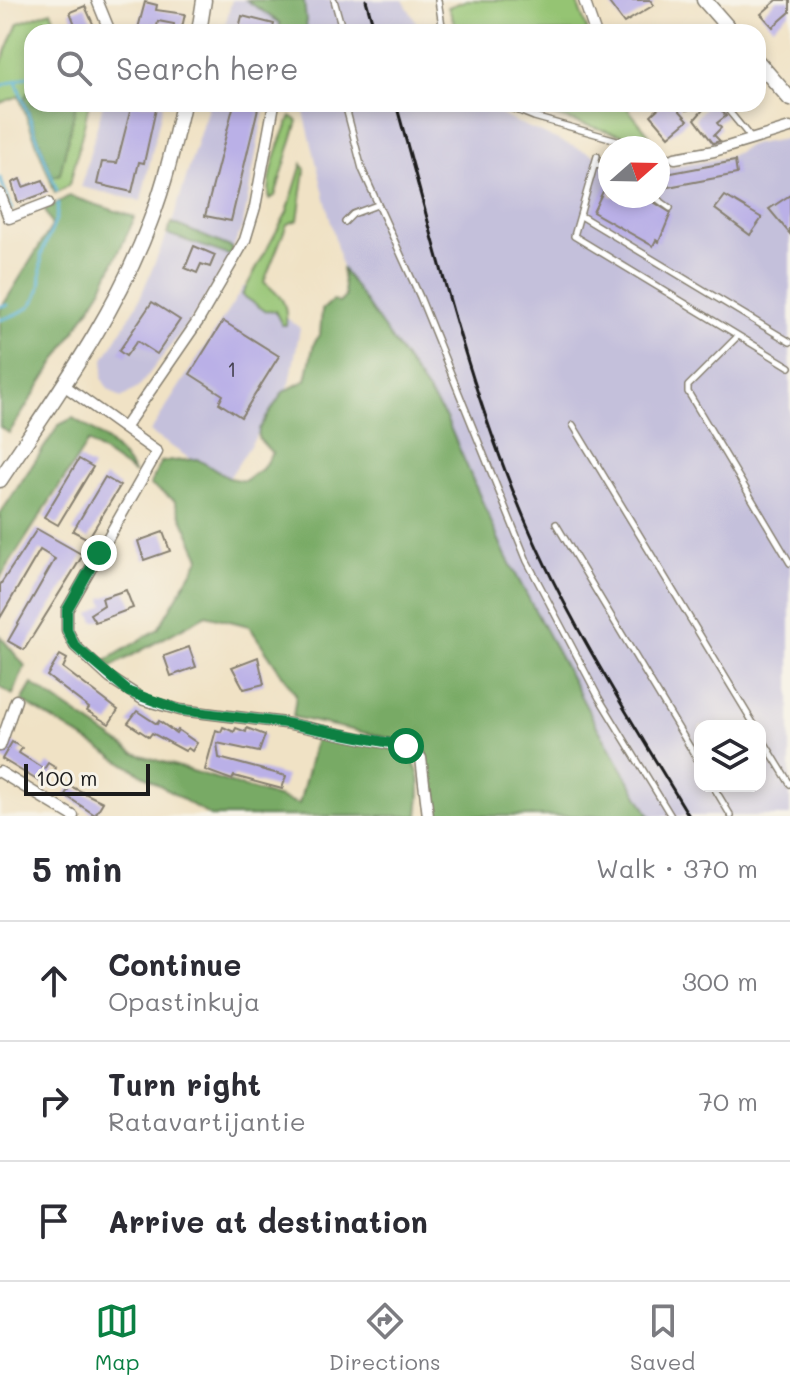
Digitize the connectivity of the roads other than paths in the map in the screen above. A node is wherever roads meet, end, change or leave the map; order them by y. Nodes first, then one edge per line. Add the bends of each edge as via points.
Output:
1 (97, 0) edge
2 (204, 0) edge
3 (334, 0) edge
4 (438, 0) edge
5 (584, 0) edge
6 (704, 0) edge
7 (107, 24) edge
8 (200, 24) edge
9 (341, 24) edge
10 (442, 24) edge
11 (592, 24) edge
12 (725, 24) edge
13 (766, 71) edge
14 (790, 99) edge
15 (181, 112) edge
16 (273, 112) edge
17 (347, 112) edge
18 (522, 112) edge
19 (730, 112) edge
20 (790, 128) edge
21 (603, 136) edge
22 (751, 138) junction
23 (597, 156) dead end
24 (670, 157) edge
25 (675, 158) joint
26 (595, 164) junction
27 (598, 165) edge
28 (0, 194) edge
29 (48, 203) dead end
30 (377, 205) junction
31 (581, 216) junction
32 (345, 222) dead end
33 (737, 337) junction
34 (790, 342) edge
35 (790, 367) edge
36 (65, 386) junction
37 (573, 425) dead end
38 (125, 427) junction
39 (0, 480) edge
40 (556, 524) dead end
41 (790, 563) edge
42 (16, 700) dead end
43 (751, 720) edge
44 (766, 745) edge
45 (0, 746) edge
46 (694, 754) edge
47 (0, 772) edge
48 (790, 784) edge
49 (717, 792) edge
50 (73, 816) edge
51 (428, 816) edge
52 (671, 816) edge
53 (731, 816) edge

1 - 7 street
2 - 8 street
3 - 9 lane
4 - 10 lane
5 - 11 street
6 - 12 street
13 - 14 street
15 - 36 street via 145,236
16 - 38 street via 245,240 198,321
17 - 30 lane
18 - 21 lane
19 - 22 lane
20 - 22 street
22 - 25 street
23 - 26 lane
24 - 25 lane
26 - 27 lane
26 - 31 lane
28 - 29 street via 9,218
30 - 32 lane
30 - 52 lane via 527,561 599,698
31 - 33 lane via 574,236 579,241
31 - 34 lane
33 - 35 lane
33 - 41 lane via 688,392
36 - 38 street
36 - 39 street
37 - 43 lane
38 - 51 street via 157,452 82,581 66,620 70,639 129,692 153,703 414,749 421,758
40 - 46 lane
42 - 45 street
44 - 48 lane
47 - 50 street
49 - 53 lane

